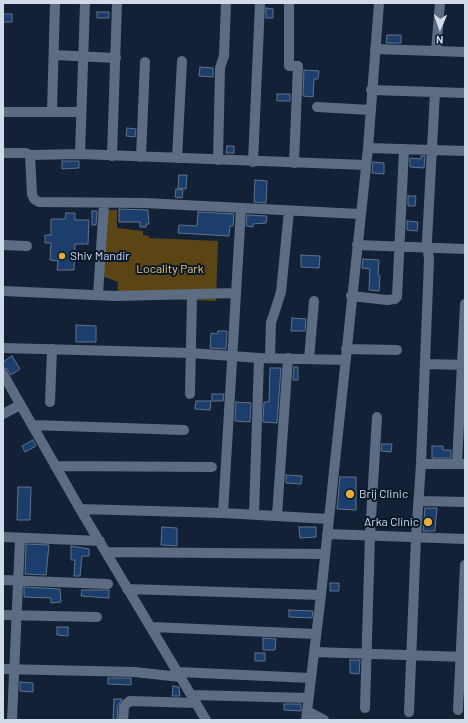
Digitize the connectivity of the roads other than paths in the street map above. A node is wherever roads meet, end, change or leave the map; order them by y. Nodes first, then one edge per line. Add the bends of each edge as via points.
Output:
1 (55, 3) edge
2 (85, 3) edge
3 (117, 3) edge
4 (226, 3) edge
5 (260, 3) edge
6 (289, 3) edge
7 (379, 3) edge
8 (440, 3) edge
9 (375, 48) junction
10 (436, 51) junction
11 (465, 52) edge
12 (54, 56) junction
13 (83, 57) junction
14 (116, 58) junction
15 (182, 61) dead end
16 (145, 62) dead end
17 (371, 90) junction
18 (435, 92) junction
19 (465, 93) edge
20 (317, 107) dead end
21 (370, 110) junction
22 (3, 112) edge
23 (52, 112) junction
24 (81, 112) junction
25 (368, 148) junction
26 (404, 149) junction
27 (433, 150) junction
28 (465, 151) edge
29 (3, 153) edge
30 (30, 154) junction
31 (80, 154) junction
32 (112, 156) junction
33 (141, 157) junction
34 (177, 158) junction
35 (218, 160) junction
36 (253, 162) junction
37 (294, 163) junction
38 (365, 165) junction
39 (104, 203) junction
40 (241, 209) junction
41 (289, 211) junction
42 (360, 214) junction
43 (3, 245) edge
44 (357, 245) junction
45 (27, 246) dead end
46 (400, 247) junction
47 (427, 248) junction
48 (465, 249) edge
49 (3, 291) edge
50 (236, 293) junction
51 (98, 295) junction
52 (192, 295) junction
53 (352, 296) junction
54 (314, 301) dead end
55 (465, 304) edge
56 (3, 348) edge
57 (52, 349) junction
58 (346, 349) junction
59 (397, 350) dead end
60 (191, 353) junction
61 (232, 355) junction
62 (264, 358) junction
63 (288, 358) junction
64 (309, 359) junction
65 (345, 360) junction
66 (425, 364) junction
67 (464, 365) edge
68 (3, 374) edge
69 (190, 394) dead end
70 (50, 402) dead end
71 (20, 405) junction
72 (3, 414) edge
73 (377, 417) dead end
74 (32, 425) junction
75 (184, 430) dead end
76 (421, 464) junction
77 (461, 464) edge
78 (55, 466) junction
79 (212, 467) dead end
80 (420, 501) junction
81 (465, 502) edge
82 (80, 509) junction
83 (223, 513) junction
84 (254, 514) junction
85 (277, 515) junction
86 (329, 519) junction
87 (328, 534) junction
88 (370, 535) junction
89 (3, 537) edge
90 (416, 537) junction
91 (20, 539) junction
92 (465, 539) edge
93 (100, 541) junction
94 (106, 552) junction
95 (325, 554) junction
96 (465, 565) edge
97 (3, 580) edge
98 (17, 580) junction
99 (108, 584) dead end
100 (128, 589) junction
101 (321, 595) junction
102 (3, 615) edge
103 (15, 615) junction
104 (97, 617) dead end
105 (152, 627) junction
106 (316, 634) junction
107 (314, 652) junction
108 (367, 653) junction
109 (412, 656) junction
110 (463, 657) edge
111 (8, 669) edge
112 (180, 674) junction
113 (310, 678) junction
114 (308, 698) junction
115 (194, 699) junction
116 (365, 708) dead end
117 (7, 709) edge
118 (458, 710) dead end
119 (409, 712) dead end
120 (306, 716) edge
121 (12, 720) edge
122 (122, 720) edge
123 (206, 720) edge
124 (324, 720) edge

1 - 12 street
2 - 13 street
3 - 14 street
4 - 35 street via 224,56 220,68
5 - 36 street
6 - 37 street via 289,66 298,66
7 - 9 street
8 - 10 street
9 - 10 street
9 - 17 street
10 - 11 street
12 - 13 street
12 - 23 street
13 - 14 street
13 - 24 street
14 - 32 street
15 - 34 street
16 - 33 street
17 - 18 street
17 - 21 street
18 - 19 street
18 - 27 street
20 - 21 street
21 - 25 street
22 - 23 street
23 - 24 street
24 - 31 street
25 - 26 street
25 - 38 street
26 - 27 street
26 - 46 street
27 - 28 street
27 - 47 street
29 - 30 street
30 - 31 street
30 - 39 street via 32,194 36,201
31 - 32 street
32 - 33 street
33 - 34 street
34 - 35 street
35 - 36 street
36 - 37 street
37 - 38 street
38 - 42 street
39 - 40 street
39 - 51 street
40 - 41 street
40 - 50 street
41 - 42 street
41 - 62 street via 281,292
42 - 44 street
43 - 45 street
44 - 46 street
44 - 53 street
46 - 47 street
46 - 53 street via 397,297 387,300
47 - 48 street
47 - 66 street via 429,260
49 - 51 street
50 - 52 street
50 - 61 street
51 - 52 street
52 - 60 street
53 - 58 street
54 - 64 street
55 - 67 street
56 - 57 street
57 - 60 street
57 - 70 street
58 - 59 street
58 - 65 street
60 - 61 street
60 - 69 street
61 - 62 street
61 - 83 street
62 - 63 street
62 - 84 street
63 - 64 street
63 - 85 street
64 - 65 street
65 - 86 street
66 - 67 street
66 - 76 street
67 - 77 street
68 - 71 street
71 - 72 street
71 - 74 street
73 - 88 street
74 - 75 street
74 - 78 street
76 - 77 street
76 - 80 street
78 - 79 street
78 - 82 street
80 - 81 street
80 - 90 street
82 - 83 street
82 - 93 street
83 - 84 street
84 - 85 street
85 - 86 street
86 - 87 street
87 - 88 street
87 - 95 street
88 - 90 street
88 - 108 street
89 - 91 street
90 - 92 street
90 - 109 street
91 - 93 street
91 - 98 street
93 - 94 street
94 - 95 street
94 - 100 street
95 - 101 street
96 - 110 street
97 - 98 street
98 - 99 street
98 - 103 street
100 - 101 street
100 - 105 street
101 - 106 street
102 - 103 street
103 - 104 street
103 - 111 street
105 - 106 street
105 - 112 street
106 - 107 street
107 - 108 street
107 - 113 street
108 - 109 street
108 - 116 street
109 - 110 street
109 - 119 street
110 - 118 street
111 - 112 street
111 - 117 street
112 - 113 street
112 - 115 street
113 - 114 street
114 - 115 street
114 - 120 street
115 - 122 street via 130,702 124,707
115 - 123 street
117 - 121 street
120 - 124 street

